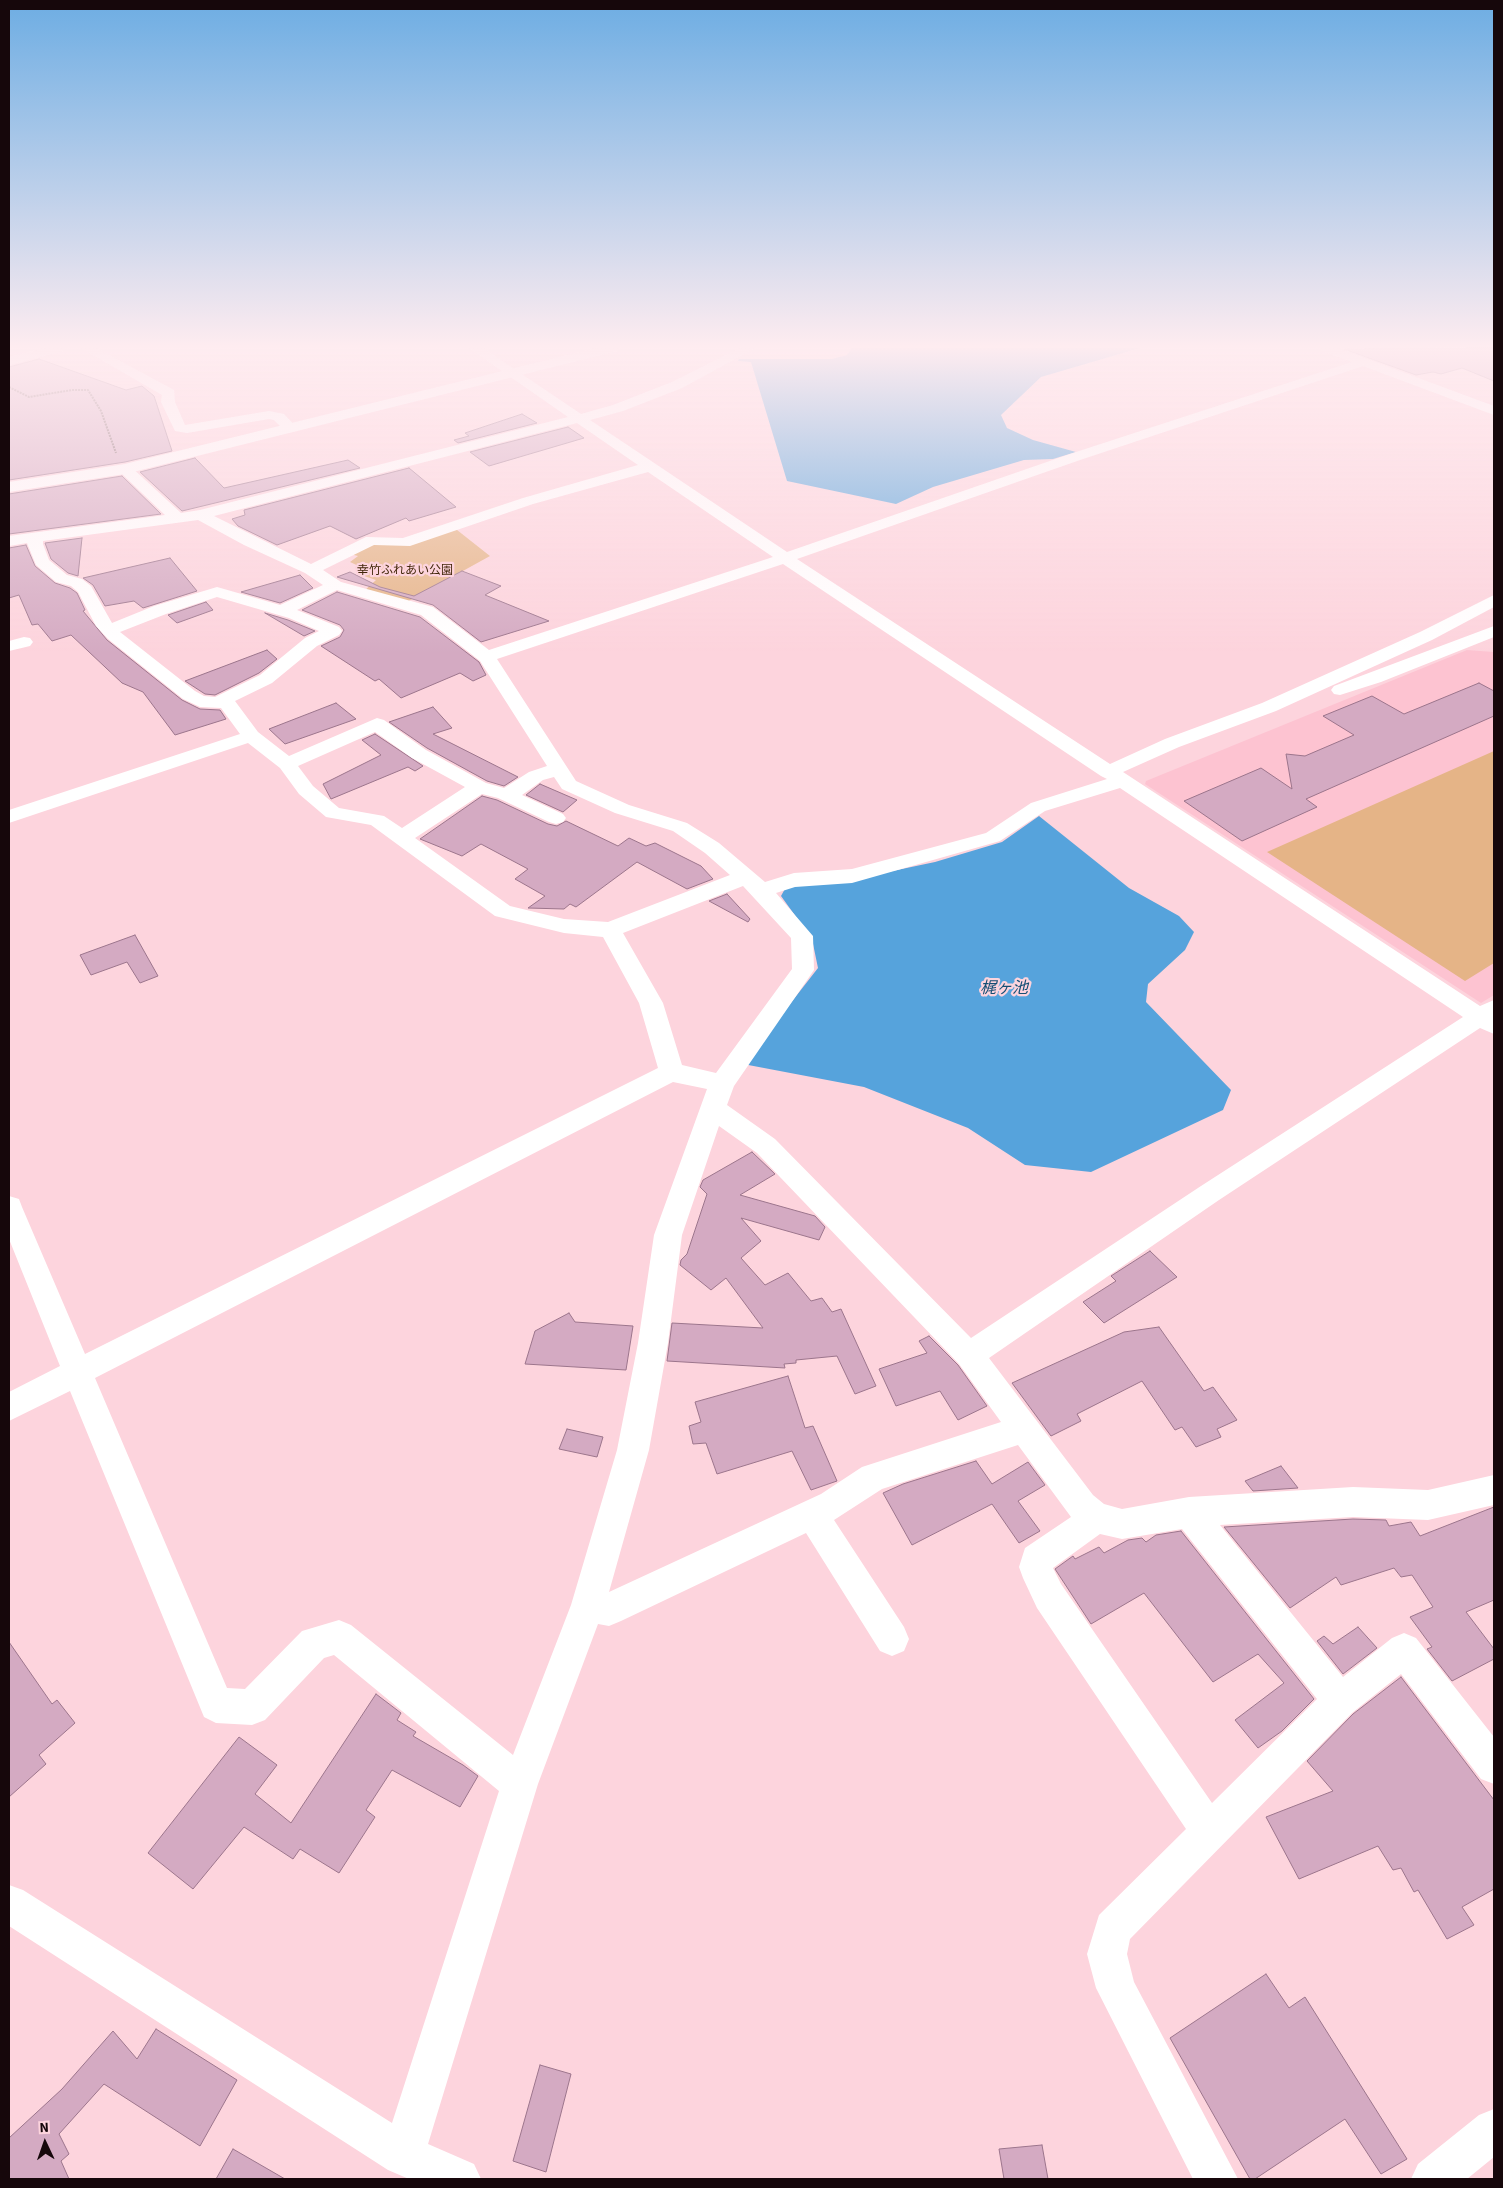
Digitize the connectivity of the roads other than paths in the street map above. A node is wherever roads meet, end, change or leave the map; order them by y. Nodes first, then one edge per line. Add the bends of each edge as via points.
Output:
1 (201, 450) edge
2 (454, 450) edge
3 (625, 450) edge
4 (1096, 450) edge
5 (648, 466) junction
6 (125, 469) junction
7 (9, 488) edge
8 (200, 515) junction
9 (176, 518) junction
10 (35, 537) junction
11 (9, 541) edge
12 (786, 558) junction
13 (311, 570) junction
14 (335, 585) junction
15 (1494, 600) edge
16 (281, 611) junction
17 (109, 630) junction
18 (1494, 631) edge
19 (486, 657) junction
20 (220, 701) junction
21 (251, 736) junction
22 (287, 764) junction
23 (558, 769) junction
24 (1123, 776) junction
25 (480, 787) junction
26 (505, 794) junction
27 (9, 817) edge
28 (556, 818) dead end
29 (400, 838) junction
30 (753, 883) junction
31 (610, 930) junction
32 (1490, 1017) edge
33 (671, 1072) junction
34 (717, 1095) junction
35 (9, 1207) edge
36 (969, 1355) junction
37 (76, 1373) junction
38 (9, 1407) edge
39 (1023, 1429) junction
40 (1494, 1490) edge
41 (1189, 1512) junction
42 (812, 1514) junction
43 (1096, 1518) junction
44 (588, 1604) junction
45 (892, 1638) dead end
46 (1340, 1701) junction
47 (1494, 1766) edge
48 (520, 1784) junction
49 (1210, 1832) junction
50 (9, 1904) edge
51 (1494, 2130) edge
52 (403, 2154) junction
53 (459, 2179) edge
54 (1216, 2179) edge
55 (1433, 2179) edge

1 - 6 main road
2 - 8 street
3 - 5 street
4 - 12 street
5 - 12 street
5 - 13 street via 528,501 404,543 372,540
6 - 7 main road
6 - 9 street
8 - 9 street
8 - 13 street
9 - 10 street
10 - 11 street
10 - 17 street via 42,562 62,579 76,582 85,589
12 - 19 street
12 - 24 street
13 - 14 street
14 - 16 street
14 - 19 street via 427,611
15 - 24 street via 1426,636 1269,707 1172,743
16 - 17 street via 217,592
16 - 20 street via 333,631 311,642 266,679
17 - 20 street via 188,695 200,701
18 - 24 street via 1320,696
19 - 23 street
20 - 21 street via 227,703
21 - 22 street
21 - 27 street
22 - 25 street via 377,724 419,754
22 - 29 street via 306,790 333,813 377,820
23 - 26 street via 536,776
23 - 30 street via 569,785 622,809 680,827 712,848
24 - 30 street via 1038,807 992,837 852,876
24 - 32 street
25 - 26 street
25 - 29 street
26 - 28 street
29 - 31 street via 503,911 564,926
30 - 31 street
30 - 34 street via 802,936 803,970
31 - 33 street via 651,1003
32 - 36 street via 1210,1193
33 - 34 street
33 - 37 street
34 - 36 street
34 - 44 street via 668,1235 653,1343 633,1450
35 - 37 street
36 - 39 street
37 - 38 street
37 - 48 street via 216,1705 252,1707 314,1643 339,1637
39 - 42 street via 873,1477 832,1505
39 - 43 street via 1082,1506
40 - 41 street via 1428,1505 1353,1502
41 - 43 street via 1122,1524
41 - 46 street
42 - 44 street via 609,1609
42 - 45 street
43 - 49 street via 1037,1559 1035,1567 1049,1596
44 - 48 street
46 - 47 street via 1404,1650
46 - 49 street
48 - 52 street
49 - 54 street via 1113,1929 1107,1954 1116,1988
50 - 52 street
51 - 55 street
52 - 53 street

